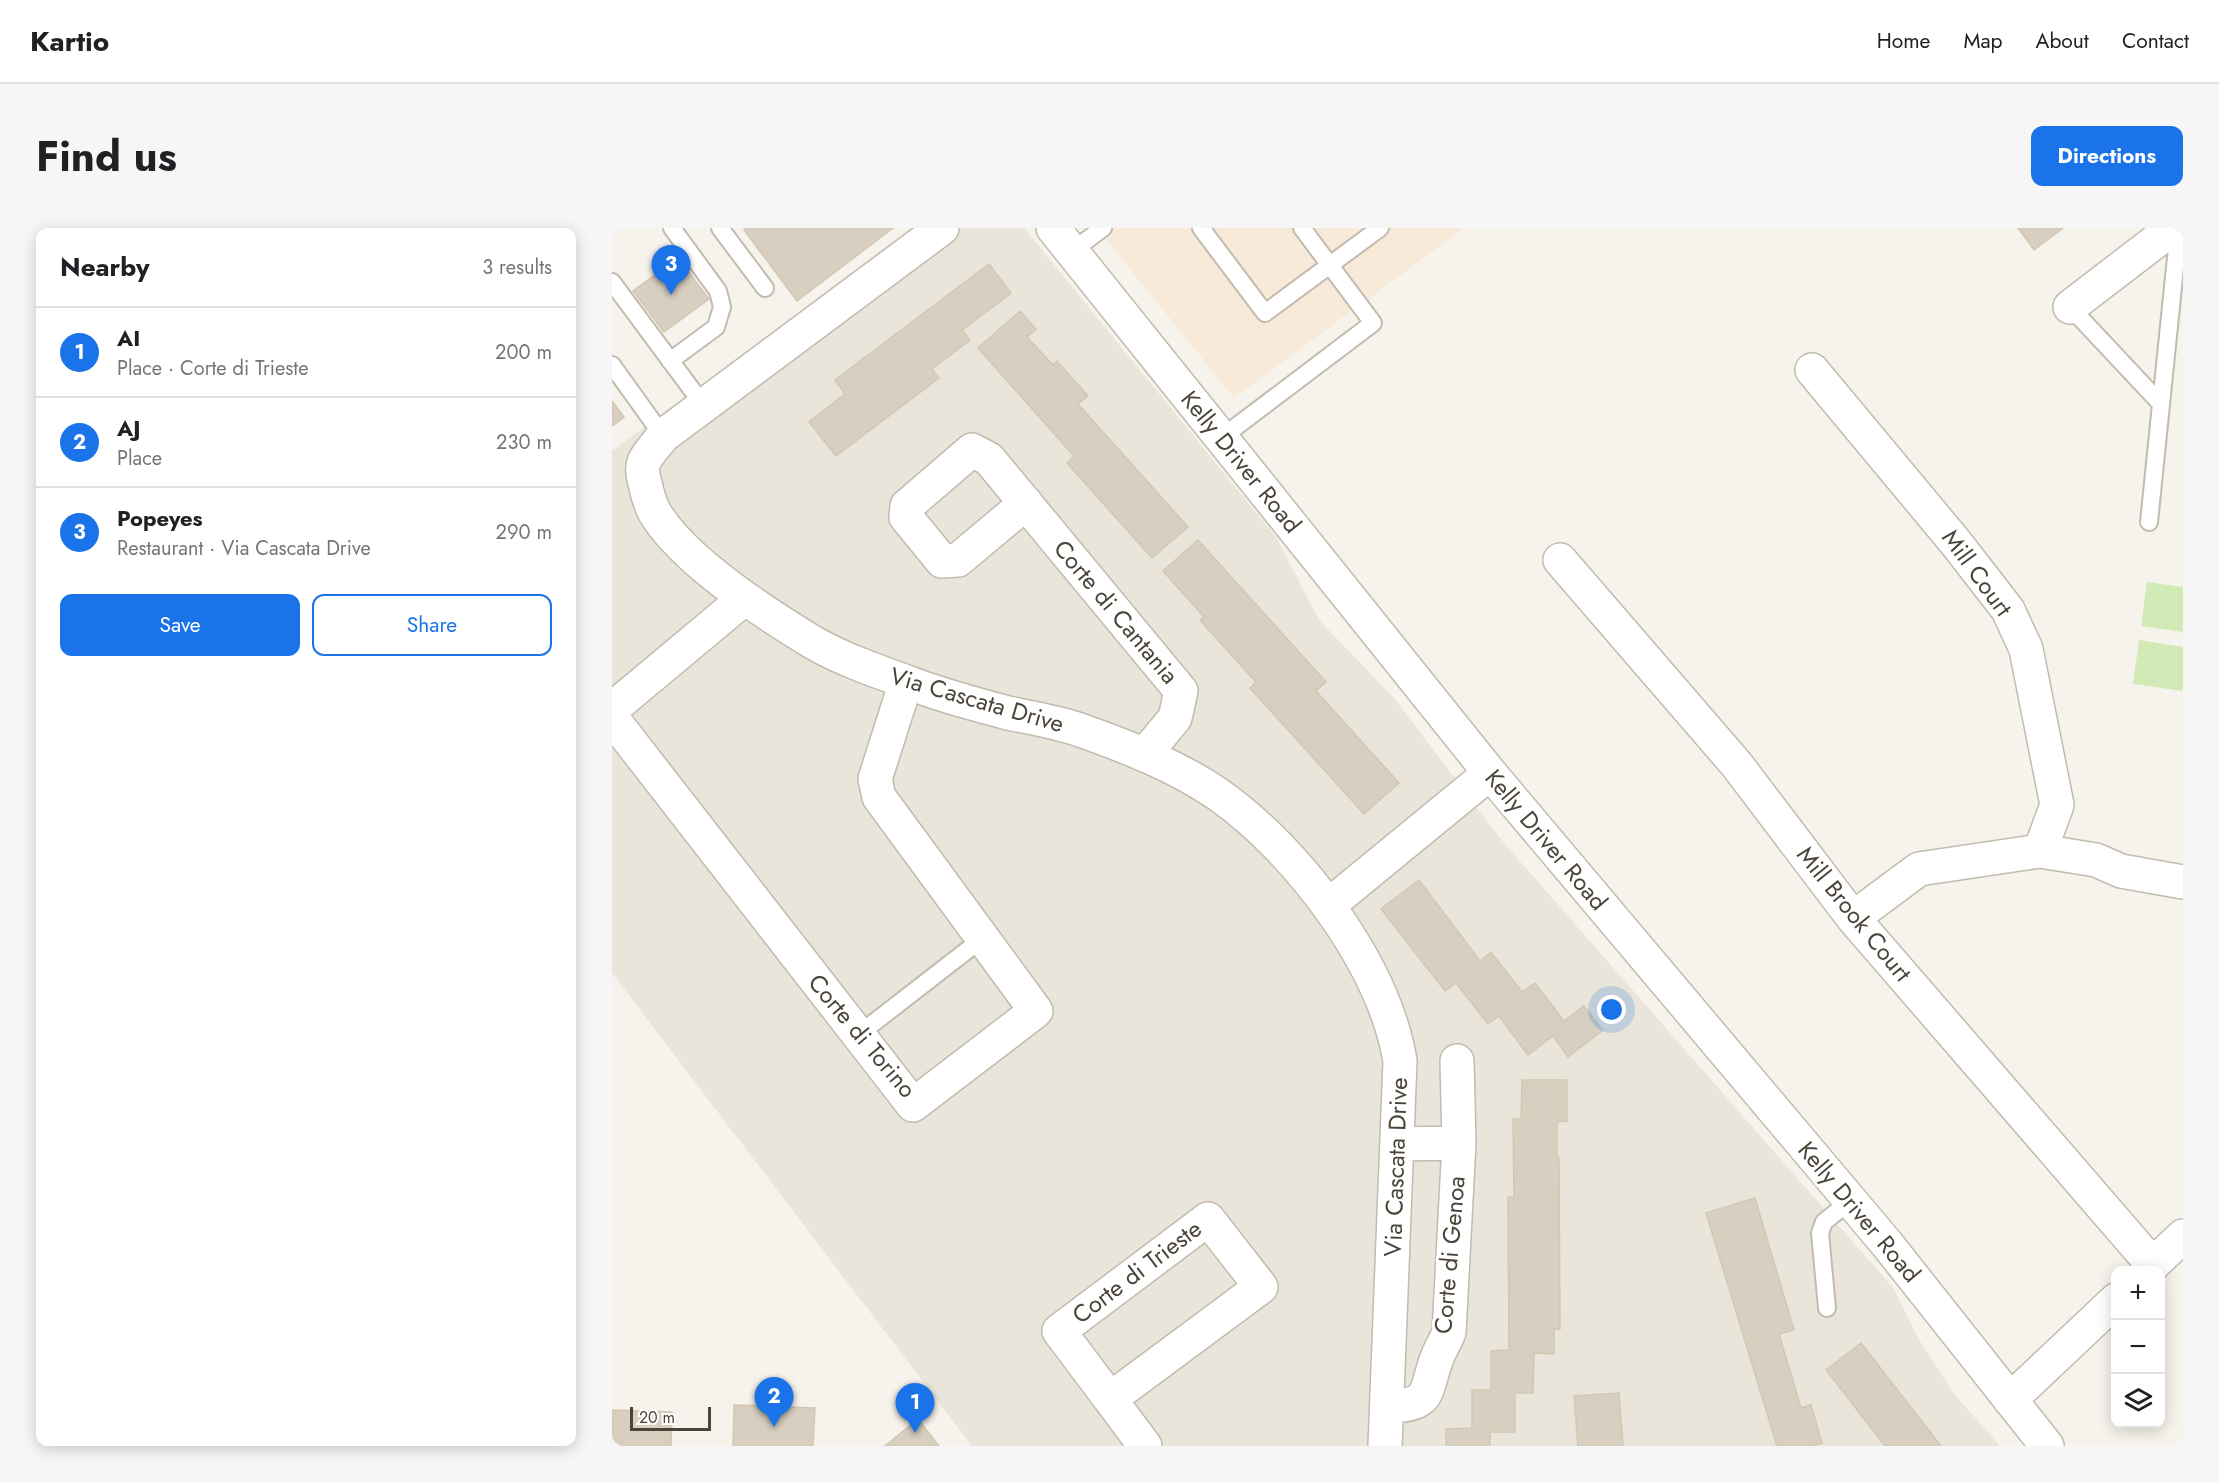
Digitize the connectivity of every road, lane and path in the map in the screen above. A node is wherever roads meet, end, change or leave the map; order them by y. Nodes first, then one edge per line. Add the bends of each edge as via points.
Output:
1 (672, 228) edge
2 (720, 228) edge
3 (942, 228) edge
4 (1103, 228) edge
5 (1202, 228) edge
6 (1302, 228) edge
7 (1380, 228) edge
8 (2173, 228) edge
9 (2179, 228) edge
10 (1062, 240) edge
11 (1330, 264) junction
12 (612, 282) edge
13 (765, 288) dead end
14 (2070, 307) joint
15 (670, 361) junction
16 (612, 365) edge
17 (1812, 370) dead end
18 (2161, 404) junction
19 (704, 406) junction
20 (663, 436) junction
21 (1221, 438) junction
22 (1026, 503) dead end
23 (2149, 522) dead end
24 (1560, 560) dead end
25 (745, 598) junction
26 (906, 682) junction
27 (612, 709) edge
28 (612, 718) edge
29 (1145, 754) junction
30 (1490, 773) junction
31 (2040, 850) junction
32 (2183, 882) edge
33 (1329, 905) junction
34 (1853, 918) junction
35 (983, 938) junction
36 (858, 1035) junction
37 (1457, 1060) dead end
38 (1459, 1143) junction
39 (1397, 1144) junction
40 (1850, 1201) junction
41 (2183, 1236) edge
42 (2148, 1266) edge
43 (2152, 1266) edge
44 (2111, 1304) edge
45 (1827, 1308) dead end
46 (1110, 1400) junction
47 (2010, 1400) junction
48 (1387, 1406) junction
49 (1145, 1446) edge
50 (1385, 1446) edge
51 (2047, 1446) edge

1 - 15 lane via 718,291 722,307 716,327
2 - 13 lane
3 - 19 street, Via Cascata Drive
4 - 10 lane
5 - 11 lane via 1265,312
6 - 11 lane
7 - 11 lane
8 - 14 street
9 - 18 lane
10 - 21 street, Kelly Driver Road
11 - 21 lane via 1373,323
12 - 15 lane
14 - 18 lane
15 - 19 lane
16 - 20 lane
17 - 31 street, Mill Court via 2008,610 2026,649 2057,805
18 - 23 lane
19 - 20 street, Via Cascata Drive
20 - 25 street, Via Cascata Drive via 644,462 647,495 655,513 693,555
21 - 30 street, Kelly Driver Road
22 - 29 street, Corte di Cantania via 1181,691 1175,718
24 - 34 street, Mill Brook Court via 1737,765
25 - 26 street, Via Cascata Drive via 816,644
25 - 27 street
26 - 29 street, Via Cascata Drive via 958,700 1077,729
26 - 35 street, Corte di Torino via 875,779 879,797
28 - 36 street, Corte di Torino
29 - 33 street, Via Cascata Drive via 1219,795 1278,848
30 - 33 street
30 - 40 street, Kelly Driver Road
31 - 32 street
31 - 34 street via 1919,869
33 - 39 street, Via Cascata Drive via 1367,971 1396,1037 1400,1061
34 - 42 street, Mill Brook Court
35 - 36 lane
35 - 36 street, Corte di Torino via 1036,1011 913,1105
37 - 38 street, Corte di Genoa
38 - 39 street, Corte di Genoa
38 - 48 street, Corte di Genoa via 1449,1332 1422,1398 1414,1404
39 - 48 street, Via Cascata Drive
40 - 45 lane via 1824,1222 1820,1233
40 - 47 street, Kelly Driver Road
41 - 43 street
44 - 47 street
46 - 46 street, Corte di Trieste via 1059,1331 1208,1219 1261,1287
46 - 49 street, Corte di Trieste
47 - 51 street, Kelly Driver Road
48 - 50 street, Via Cascata Drive

